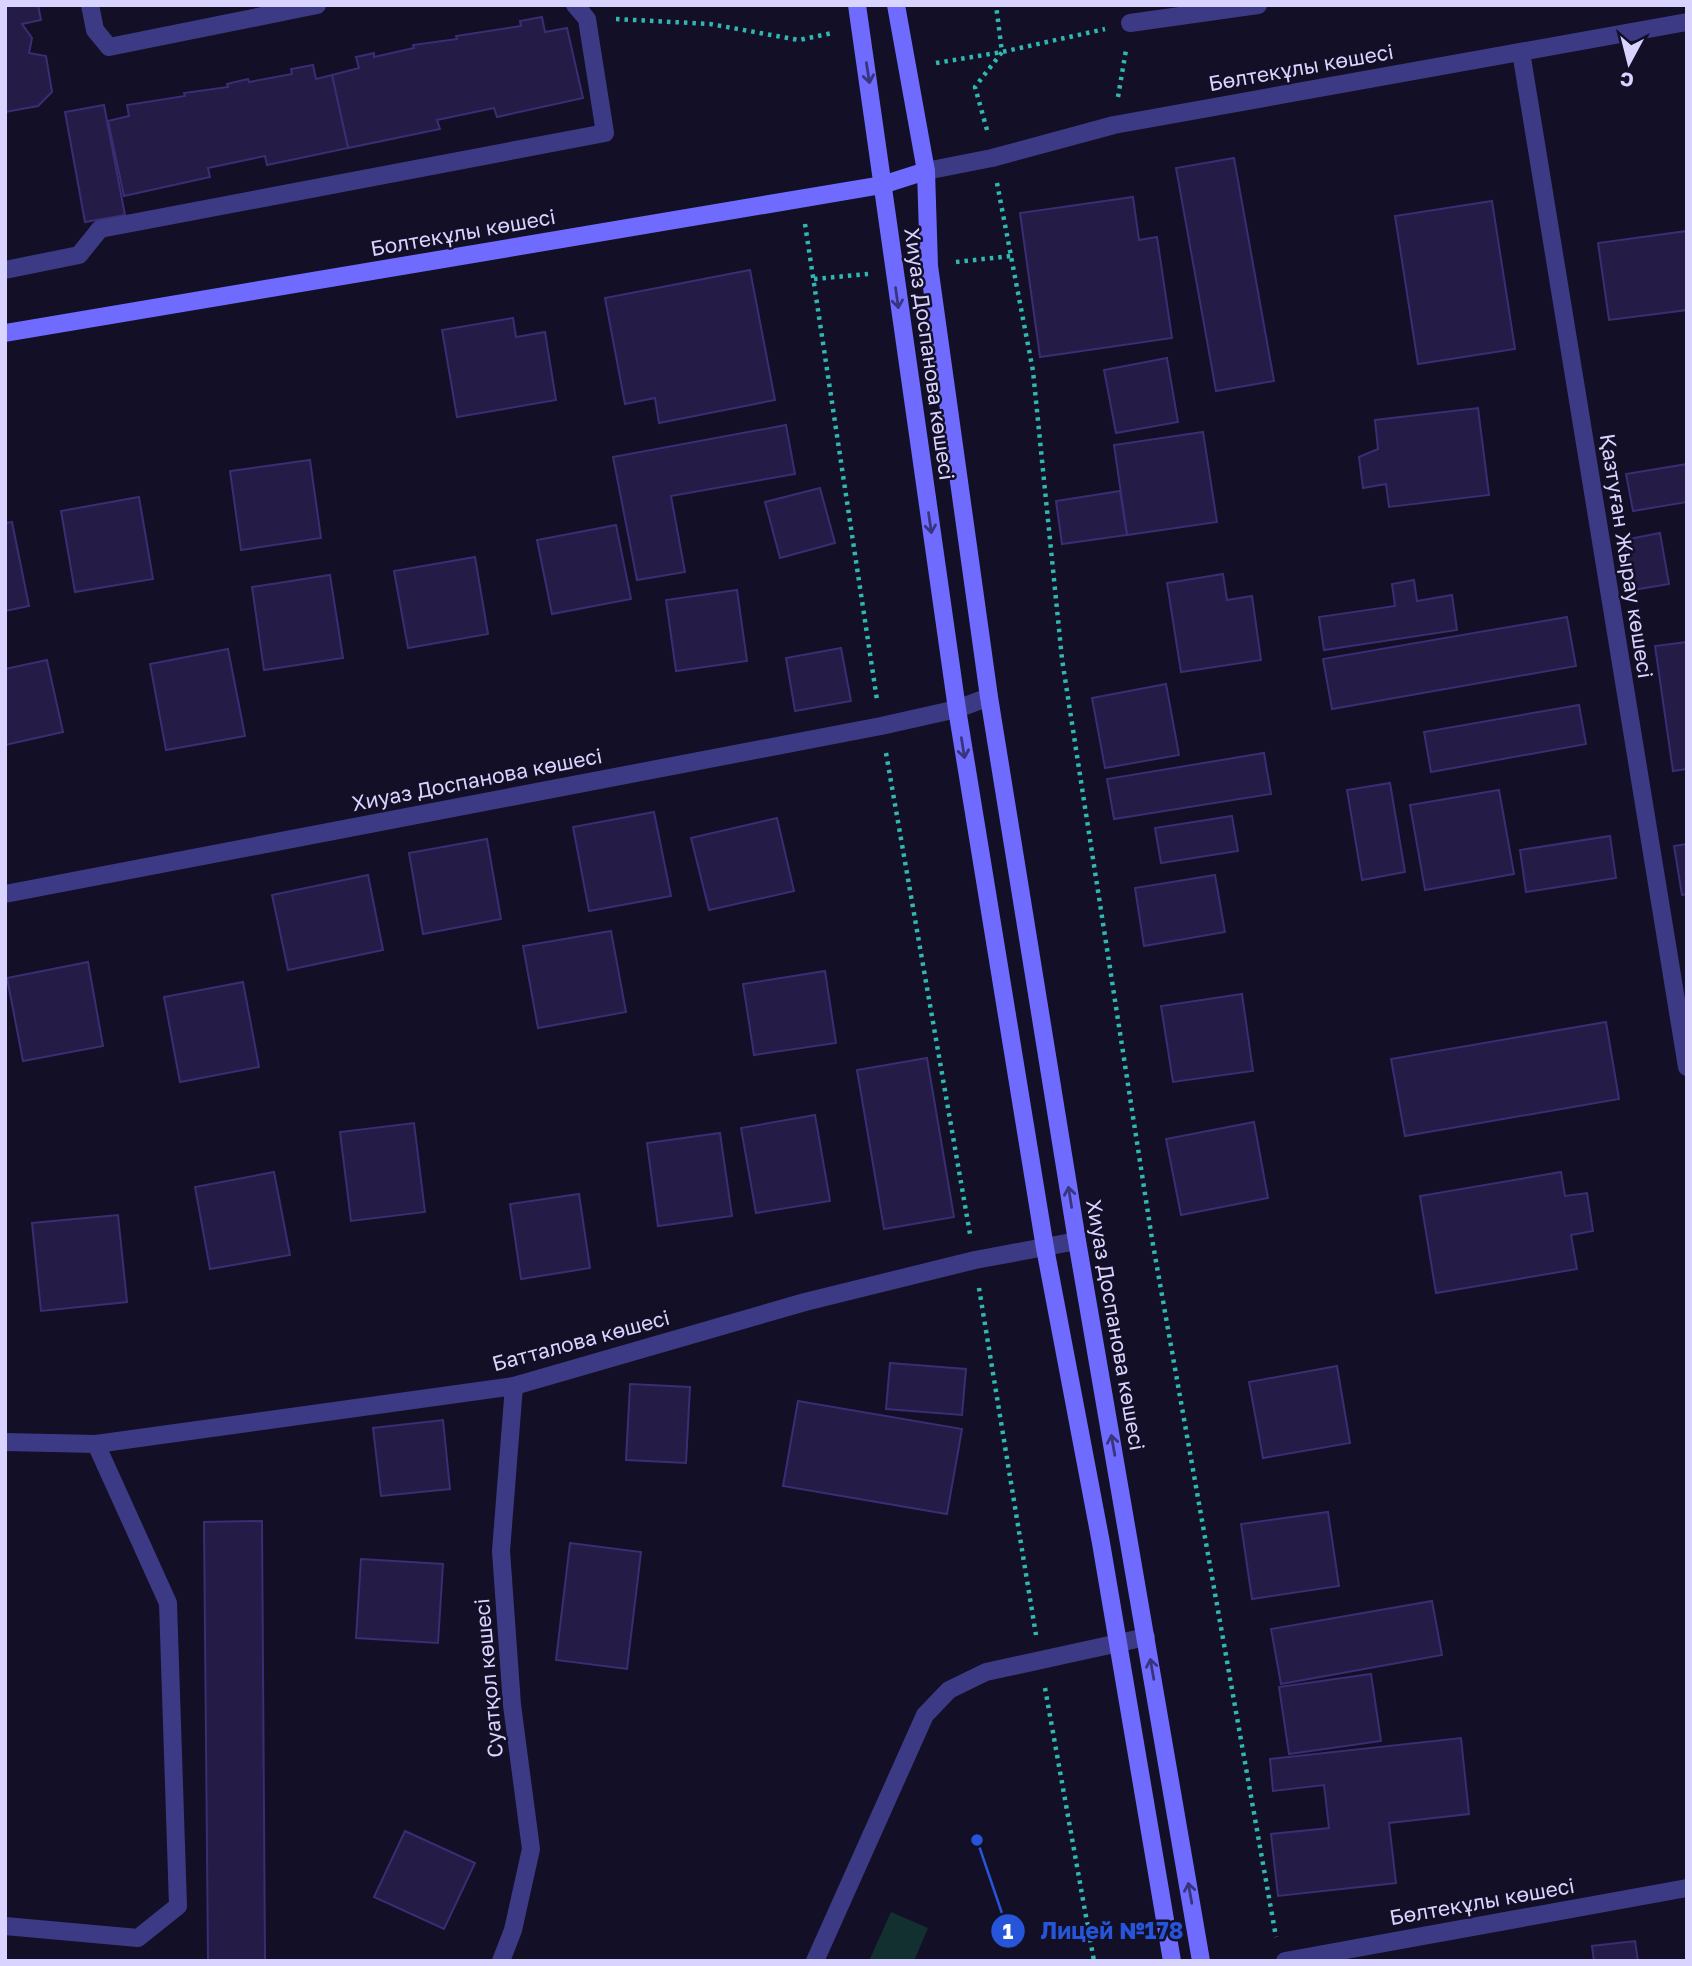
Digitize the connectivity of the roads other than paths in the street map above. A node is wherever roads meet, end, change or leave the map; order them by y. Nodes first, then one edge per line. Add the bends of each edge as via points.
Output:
1 (90, 5) edge
2 (317, 5) edge
3 (857, 5) edge
4 (896, 5) edge
5 (1258, 5) edge
6 (581, 12) edge
7 (1687, 22) edge
8 (1130, 23) road end
9 (1521, 52) junction
10 (926, 171) junction
11 (881, 185) junction
12 (5, 270) edge
13 (5, 334) edge
14 (989, 697) junction
15 (957, 709) junction
16 (5, 894) edge
17 (1687, 1067) edge
18 (1077, 1241) junction
19 (1045, 1248) junction
20 (514, 1386) junction
21 (5, 1442) edge
22 (96, 1444) junction
23 (1146, 1637) junction
24 (1118, 1644) junction
25 (1687, 1888) edge
26 (5, 1926) edge
27 (1282, 1954) edge
28 (501, 1961) edge
29 (815, 1961) edge
30 (1172, 1961) edge
31 (1201, 1961) edge

1 - 2 street via 95,30 109,47
3 -> 11 street, Хиуаз Доспанова көшесі
4 - 10 street, Хиуаз Доспанова көшесі
5 - 8 street
6 - 12 street via 604,133 100,229 79,256
7 - 9 street, Бөлтекұлы көшесі
9 - 10 street, Бөлтекұлы көшесі via 1114,125
9 - 17 street, Қазтуған Жырау көшесі
10 - 11 street, Болтекұлы көшесі
10 - 14 street, Хиуаз Доспанова көшесі via 929,266
11 - 13 street, Болтекұлы көшесі
11 -> 15 street, Хиуаз Доспанова көшесі
14 - 15 street, Хиуаз Доспанова көшесі
18 -> 14 street, Хиуаз Доспанова көшесі
15 - 16 street, Хиуаз Доспанова көшесі
15 -> 19 street, Хиуаз Доспанова көшесі
18 - 19 street, Батталова көшесі
23 -> 18 street, Хиуаз Доспанова көшесі
19 - 20 street, Батталова көшесі via 975,1260 805,1302
19 - 24 street, Хиуаз Доспанова көшесі
20 - 22 street, Батталова көшесі
20 - 28 street, Суатқол көшесі via 501,1551 512,1706 531,1849 513,1930
21 - 22 street, Батталова көшесі
22 - 26 street via 168,1602 178,1906 138,1938
23 - 24 street
31 -> 23 street, Хиуаз Доспанова көшесі
24 - 29 street via 986,1672 949,1690 925,1715
24 - 30 street, Хиуаз Доспанова көшесі
25 - 27 street, Бөлтекұлы көшесі

